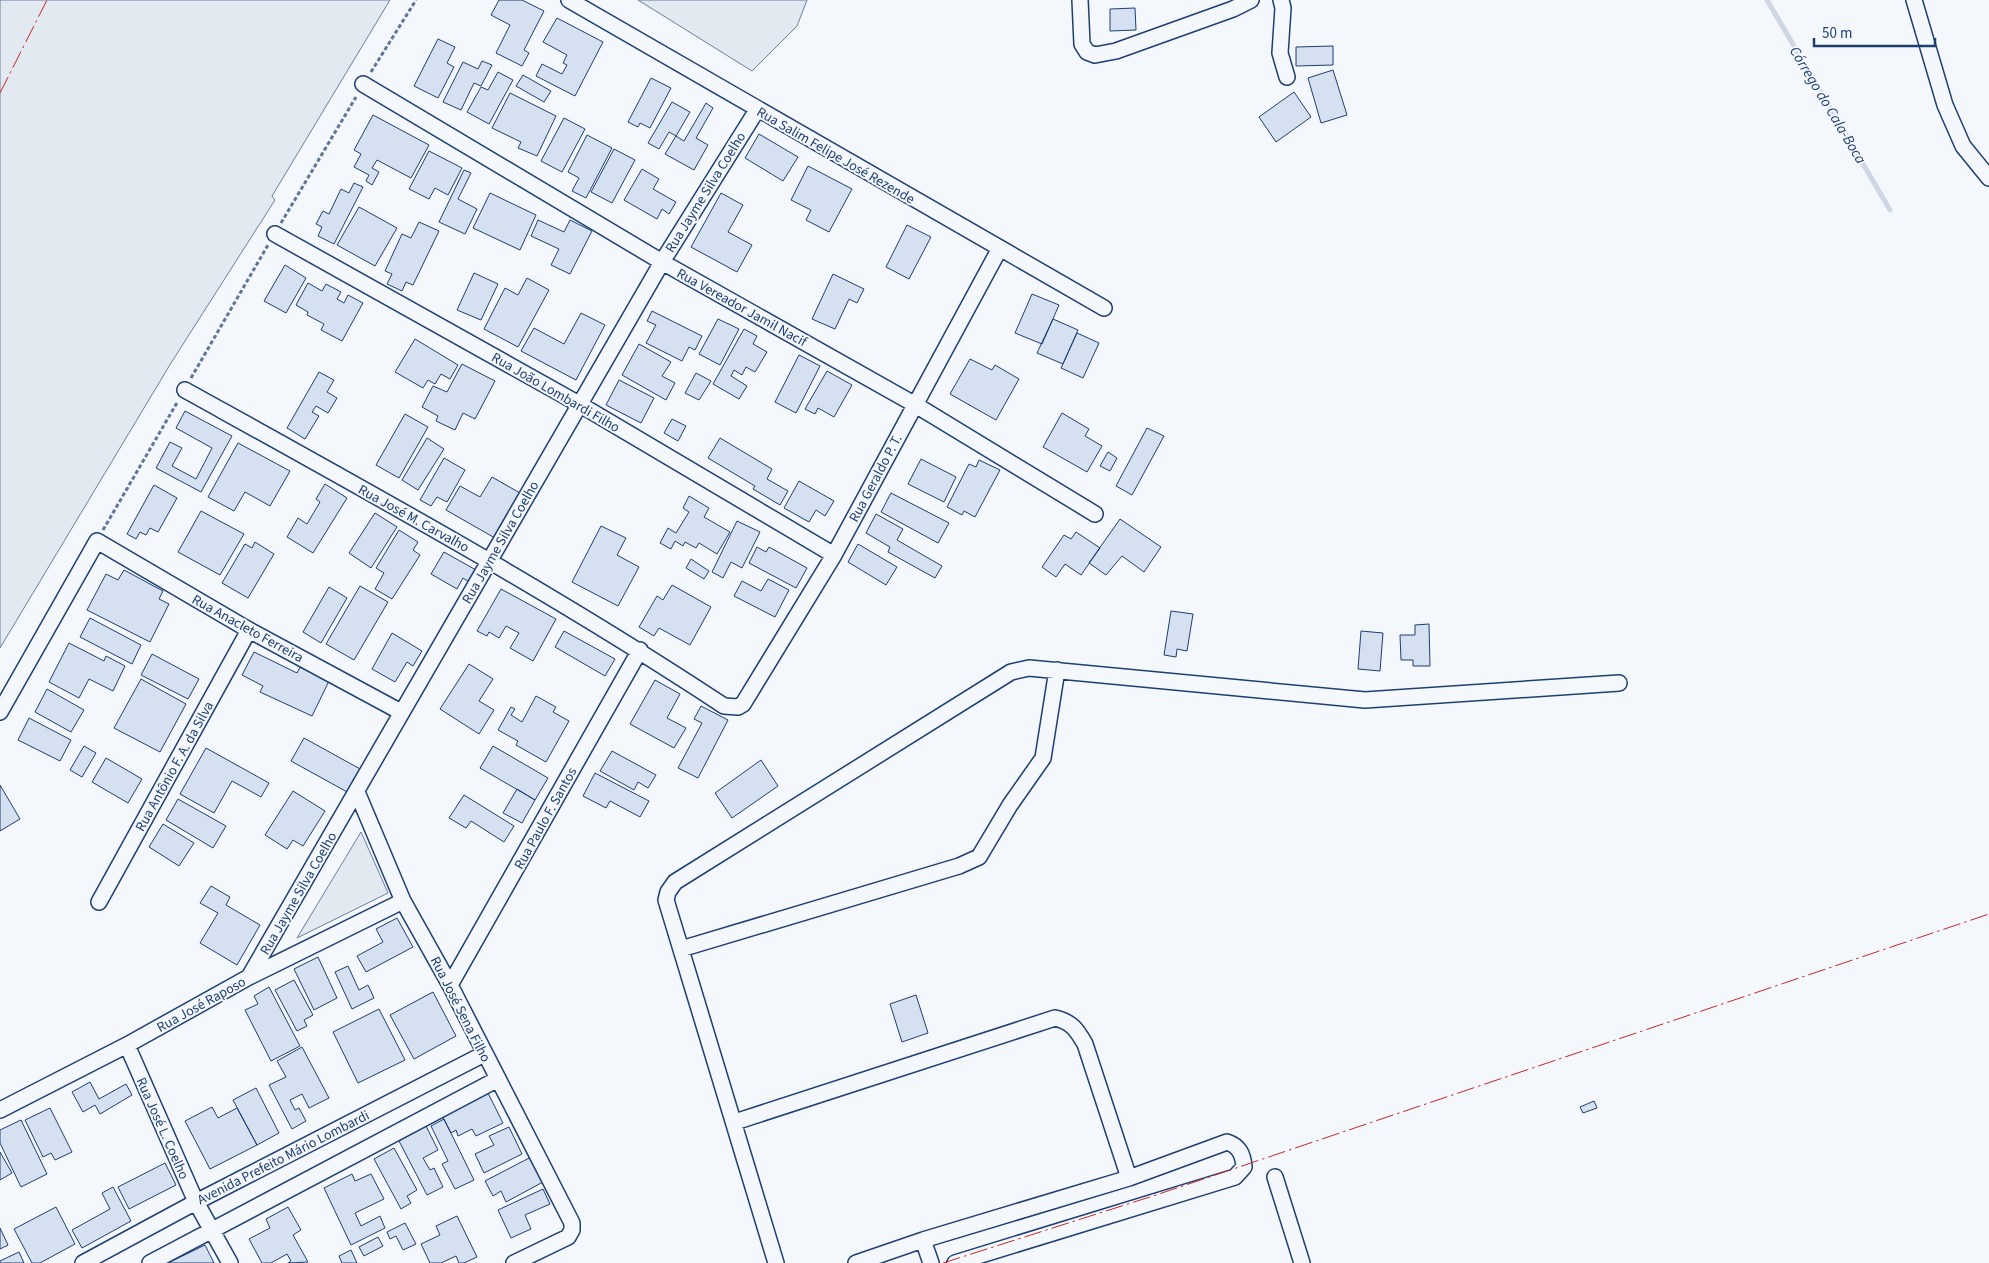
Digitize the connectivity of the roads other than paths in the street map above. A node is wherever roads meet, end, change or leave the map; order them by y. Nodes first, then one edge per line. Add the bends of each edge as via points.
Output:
1 (569, 0) edge
2 (1080, 0) edge
3 (1251, 0) edge
4 (1280, 0) edge
5 (1914, 0) edge
6 (1287, 77) dead end
7 (363, 84) road end
8 (757, 110) junction
9 (1989, 178) edge
10 (275, 234) road end
11 (1000, 248) junction
12 (662, 262) junction
13 (1104, 308) dead end
14 (184, 390) road end
15 (579, 404) junction
16 (914, 404) junction
17 (1095, 514) dead end
18 (834, 555) junction
19 (490, 560) junction
20 (249, 630) junction
21 (640, 650) junction
22 (1058, 670) junction
23 (1619, 683) dead end
24 (743, 704) joint
25 (0, 712) edge
26 (401, 712) junction
27 (357, 792) junction
28 (403, 901) junction
29 (99, 902) dead end
30 (681, 949) junction
31 (249, 977) junction
32 (450, 985) junction
33 (126, 1045) junction
34 (484, 1054) junction
35 (498, 1079) junction
36 (0, 1110) edge
37 (734, 1122) junction
38 (1276, 1177) dead end
39 (1128, 1178) junction
40 (196, 1202) junction
41 (212, 1230) junction
42 (923, 1240) junction
43 (84, 1263) edge
44 (150, 1263) edge
45 (230, 1263) edge
46 (514, 1263) edge
47 (776, 1263) edge
48 (856, 1263) edge
49 (931, 1263) edge
50 (955, 1263) edge
51 (1302, 1263) edge

1 - 8 street, Rua Salim Felipe José Rezende
2 - 3 street via 1082,44 1094,55 1125,48
4 - 6 street via 1283,8 1280,53
5 - 9 street via 1945,105 1963,146
7 - 12 street, Rua Vereador Jamil Nacif
8 - 11 street, Rua Salim Felipe José Rezende
8 - 12 street, Rua Jayme Silva Coelho
10 - 15 street, Rua João Lombardi Filho
11 - 13 street, Rua Salim Felipe José Rezende
11 - 16 street, Rua Geraldo P. T.
12 - 15 street, Rua Jayme Silva Coelho
12 - 16 street, Rua Vereador Jamil Nacif
14 - 19 street, Rua José M. Carvalho
15 - 18 street, Rua João Lombardi Filho
15 - 19 street, Rua Jayme Silva Coelho
16 - 17 street, Rua Vereador Jamil Nacif
16 - 18 street, Rua Geraldo P. T.
18 - 24 street, Rua Geraldo P. T.
19 - 21 street, Rua José M. Carvalho
19 - 26 street, Rua Jayme Silva Coelho
20 - 25 street, Rua Anacleto Ferreira via 97,541
20 - 26 street, Rua Anacleto Ferreira
20 - 29 street, Rua Antônio F. A. da Silva
21 - 24 street, Rua José M. Carvalho via 724,706
21 - 32 street, Rua Paulo F. Santos
22 - 23 street via 1366,700
22 - 30 street via 1029,668 1011,672 675,882 666,900
22 - 30 street via 1043,758 979,857 959,866
26 - 27 street, Rua Jayme Silva Coelho
27 - 28 street, Rua José Sena Filho
27 - 31 street, Rua Jayme Silva Coelho
28 - 31 street, Rua José Raposo
28 - 32 street, Rua José Sena Filho
30 - 37 street
31 - 33 street, Rua José Raposo
32 - 34 street, Rua José Sena Filho
33 - 36 street, Rua José Raposo
33 - 40 street, Rua José L. Coelho
34 - 35 street, Rua José Sena Filho
34 - 40 street, Avenida Prefeito Mário Lombardi
35 - 41 street
35 - 46 street, Rua José Sena Filho via 572,1223 568,1237
37 - 39 street via 1055,1018 1068,1021 1085,1044
37 - 47 street
38 - 51 street
39 - 42 street
39 - 50 street via 1227,1142 1234,1144 1243,1159 1244,1167 1235,1177
40 - 41 street, Rua José L. Coelho
40 - 43 street, Avenida Prefeito Mário Lombardi
41 - 44 street
41 - 45 street, Rua José L. Coelho
42 - 48 street
42 - 49 street

